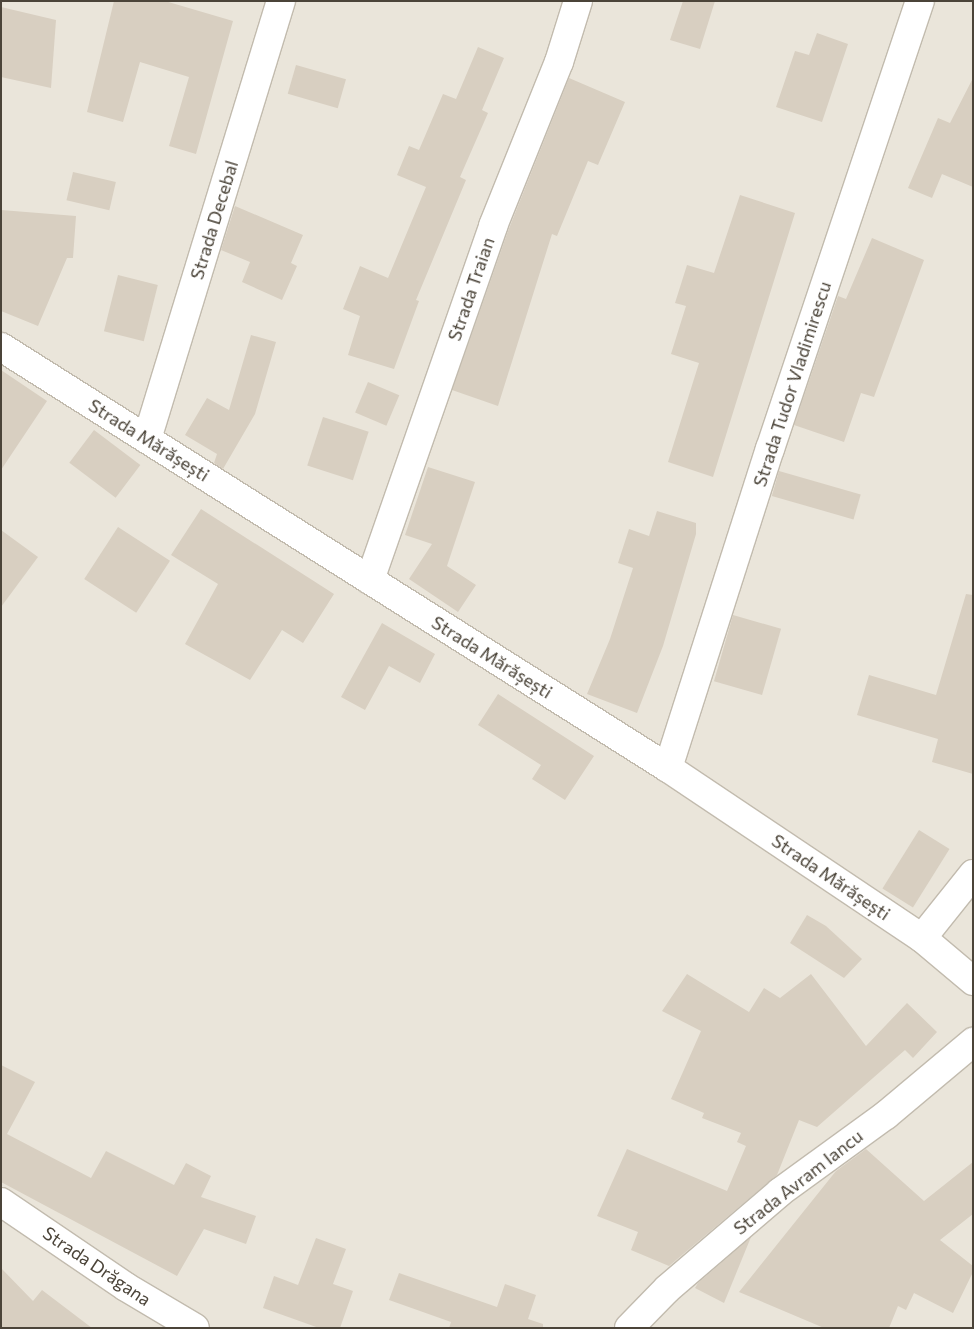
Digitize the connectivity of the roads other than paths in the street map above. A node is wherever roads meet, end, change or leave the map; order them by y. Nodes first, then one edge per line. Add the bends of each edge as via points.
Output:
1 (578, 1) edge
2 (920, 1) edge
3 (273, 3) edge
4 (1, 347) edge
5 (147, 439) junction
6 (370, 580) junction
7 (668, 768) junction
8 (973, 874) edge
9 (922, 938) junction
10 (973, 981) edge
11 (973, 1042) edge
12 (1, 1202) edge
13 (195, 1328) edge
14 (629, 1328) edge

1 - 6 street, Strada Traian via 559,62 493,226
2 - 7 street, Strada Tudor Vladimirescu via 770,449
3 - 5 street, Strada Decebal
4 - 5 street, Strada Mărășești
5 - 6 street, Strada Mărășești
6 - 7 street, Strada Mărășești
7 - 9 street, Strada Mărășești
8 - 9 street
9 - 10 street, Strada Mărășești
11 - 14 street, Strada Avram Iancu via 886,1114 780,1192 666,1289
12 - 13 street, Strada Drăgana via 126,1287

